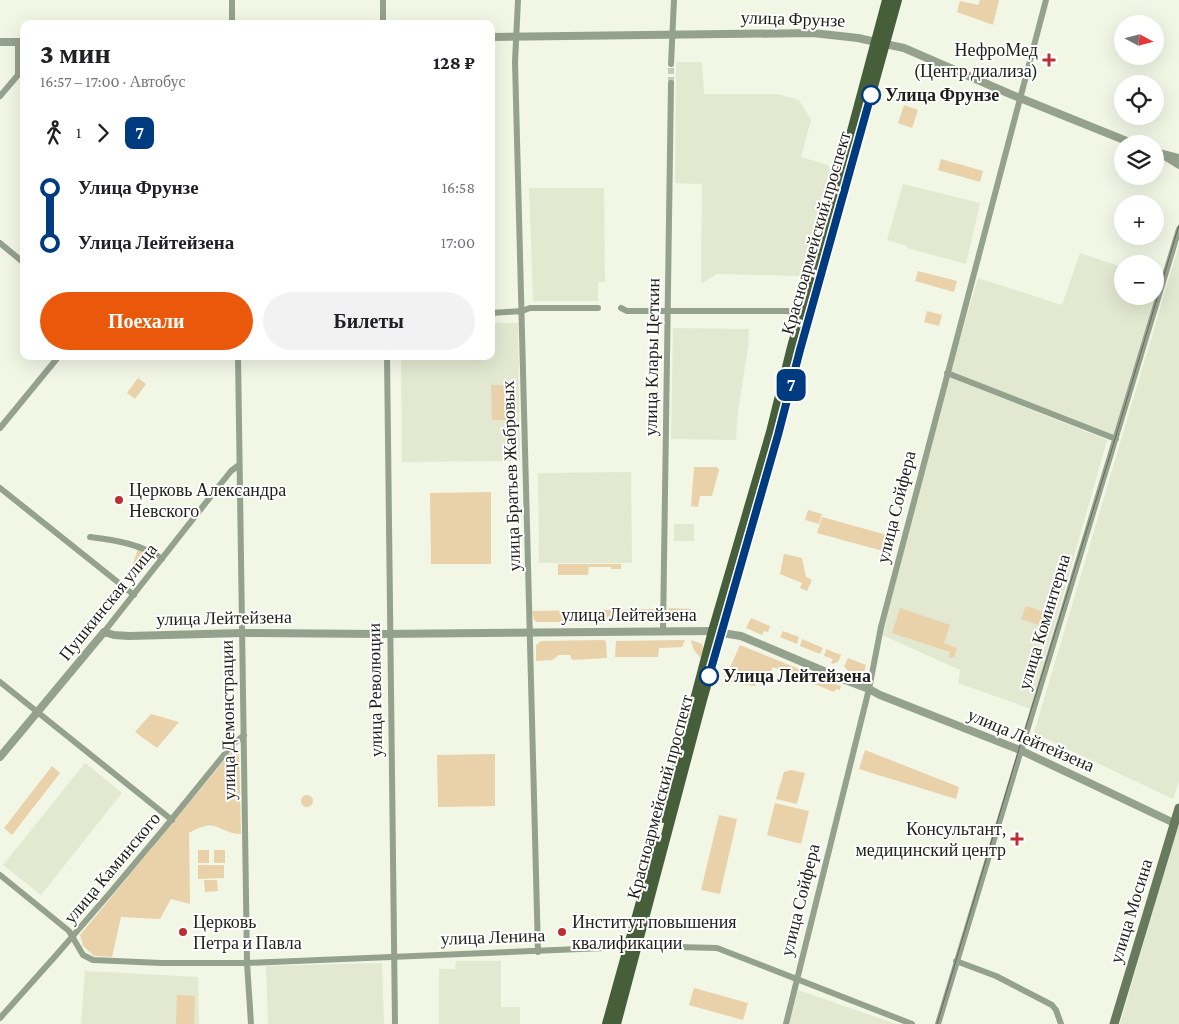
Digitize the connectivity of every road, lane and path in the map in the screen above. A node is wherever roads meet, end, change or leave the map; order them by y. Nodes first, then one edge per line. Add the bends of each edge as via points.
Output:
1 (232, 0) edge
2 (383, 0) edge
3 (518, 0) edge
4 (674, 0) edge
5 (887, 0) edge
6 (897, 0) edge
7 (1046, 0) edge
8 (232, 20) edge
9 (383, 20) edge
10 (673, 34) junction
11 (495, 37) edge
12 (516, 37) junction
13 (0, 42) edge
14 (20, 42) edge
15 (880, 43) junction
16 (20, 53) edge
17 (671, 64) tunnel mouth
18 (671, 83) tunnel mouth
19 (0, 96) edge
20 (1021, 98) junction
21 (1114, 136) edge
22 (1164, 154) edge
23 (1164, 157) edge
24 (1179, 158) edge
25 (1179, 166) edge
26 (1179, 229) edge
27 (0, 243) edge
28 (20, 259) edge
29 (598, 308) dead end
30 (621, 308) dead end
31 (668, 310) junction
32 (522, 311) junction
33 (495, 313) edge
34 (801, 314) junction
35 (56, 360) edge
36 (238, 360) edge
37 (387, 360) edge
38 (946, 373) junction
39 (0, 428) edge
40 (1116, 439) junction
41 (239, 465) junction
42 (0, 488) edge
43 (90, 537) dead end
44 (162, 559) junction
45 (134, 595) junction
46 (663, 631) junction
47 (104, 632) junction
48 (530, 632) junction
49 (717, 632) junction
50 (242, 633) junction
51 (390, 634) junction
52 (0, 682) edge
53 (869, 689) junction
54 (37, 713) junction
55 (244, 735) junction
56 (1020, 750) junction
57 (0, 757) edge
58 (1179, 808) edge
59 (172, 820) junction
60 (1174, 823) junction
61 (0, 875) edge
62 (73, 936) junction
63 (633, 947) junction
64 (538, 952) junction
65 (394, 956) junction
66 (956, 961) junction
67 (248, 963) junction
68 (796, 978) junction
69 (0, 1018) edge
70 (251, 1024) edge
71 (395, 1024) edge
72 (607, 1024) edge
73 (616, 1024) edge
74 (786, 1024) edge
75 (912, 1024) edge
76 (938, 1024) edge
77 (1062, 1024) edge
78 (1114, 1024) edge

1 - 8 street
2 - 9 street
3 - 12 street, улица Братьев Жабровых
4 - 10 street
5 - 15 main road, Красноармейский проспект
6 - 15 main road, Красноармейский проспект
7 - 20 street, улица Сойфера
10 - 12 street, улица Фрунзе
10 - 15 street, улица Фрунзе via 813,33
10 - 17 street
11 - 12 street, улица Фрунзе
12 - 32 street, улица Братьев Жабровых
13 - 14 street
15 - 20 street, улица Фрунзе via 904,48
15 - 34 main road, Красноармейский проспект
15 - 49 main road, Красноармейский проспект via 778,435
16 - 19 street via 18,75
18 - 31 street, улица Клары Цеткин
20 - 21 street, улица Фрунзе
20 - 38 street, улица Сойфера
22 - 24 street
23 - 25 street
26 - 40 street, улица Коминтерна
27 - 28 street
29 - 32 street via 530,308
30 - 31 street via 627,311
31 - 34 street via 788,310
31 - 46 street, улица Клары Цеткин
32 - 33 street
32 - 48 street, улица Братьев Жабровых
34 - 49 main road, Красноармейский проспект
35 - 39 street
36 - 41 street, улица Демонстрации
37 - 51 street, улица Революции
38 - 40 street
38 - 53 street, улица Сойфера via 881,626
40 - 56 street, улица Коминтерна
41 - 44 street, Пушкинская улица via 220,484
41 - 50 street, улица Демонстрации
42 - 45 street
43 - 44 street via 135,545
44 - 45 street, Пушкинская улица
45 - 47 street, Пушкинская улица
46 - 48 street, улица Лейтейзена
46 - 49 street, улица Лейтейзена
47 - 50 street, улица Лейтейзена via 129,636
47 - 54 street, Пушкинская улица
48 - 51 street, улица Лейтейзена
48 - 64 street, улица Братьев Жабровых
49 - 53 street, улица Лейтейзена via 740,636
49 - 63 main road, Красноармейский проспект via 702,700
50 - 51 street, улица Лейтейзена
50 - 55 street, улица Демонстрации
51 - 65 street, улица Революции
52 - 54 street
53 - 56 street, улица Лейтейзена
53 - 68 street, улица Сойфера
54 - 57 street, Пушкинская улица
54 - 59 street
55 - 59 street, улица Каминского via 231,746
55 - 67 street, улица Демонстрации
56 - 60 street, улица Лейтейзена
56 - 66 street, улица Коминтерна
58 - 60 main road, улица Мосина
59 - 62 street, улица Каминского
60 - 78 main road, улица Мосина
61 - 62 street, улица Ленина
62 - 67 street, улица Ленина via 83,955 93,960
62 - 69 street, улица Каминского
63 - 64 street, улица Ленина
63 - 68 street, улица Ленина via 717,948
63 - 72 main road, Красноармейский проспект
63 - 73 main road, Красноармейский проспект
64 - 65 street, улица Ленина
65 - 67 street, улица Ленина
65 - 71 street, улица Революции
66 - 76 street, улица Коминтерна
66 - 77 street via 996,976 1052,1006
67 - 70 street, улица Демонстрации
68 - 74 street, улица Сойфера
68 - 75 street, улица Ленина

